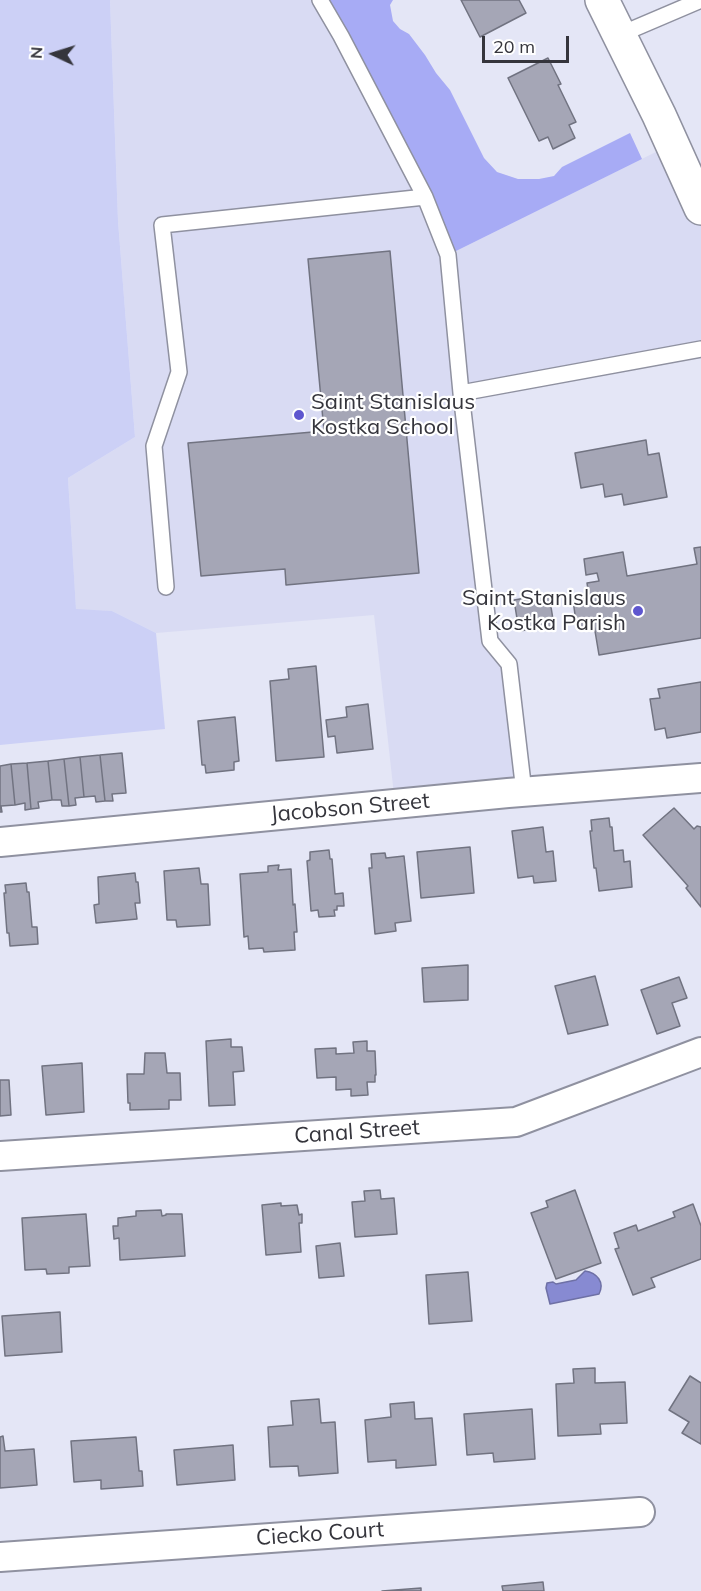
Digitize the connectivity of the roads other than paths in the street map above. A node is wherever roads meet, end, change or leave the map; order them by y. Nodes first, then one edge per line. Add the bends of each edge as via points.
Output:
1 (320, 0) edge
2 (602, 0) edge
3 (701, 0) edge
4 (619, 35) junction
5 (425, 197) junction
6 (701, 208) edge
7 (701, 349) edge
8 (461, 393) junction
9 (166, 587) dead end
10 (701, 778) edge
11 (524, 792) junction
12 (0, 842) edge
13 (701, 1052) edge
14 (0, 1156) edge
15 (640, 1512) dead end
16 (0, 1557) edge

1 - 5 lane
2 - 4 street
3 - 4 lane
4 - 6 street
5 - 8 lane via 448,255
5 - 9 lane via 162,225 179,372 154,446
7 - 8 lane
8 - 11 lane via 490,641 509,664
10 - 11 street, Jacobson Street
11 - 12 street, Jacobson Street
13 - 14 street, Canal Street via 516,1122
15 - 16 street, Ciecko Court

